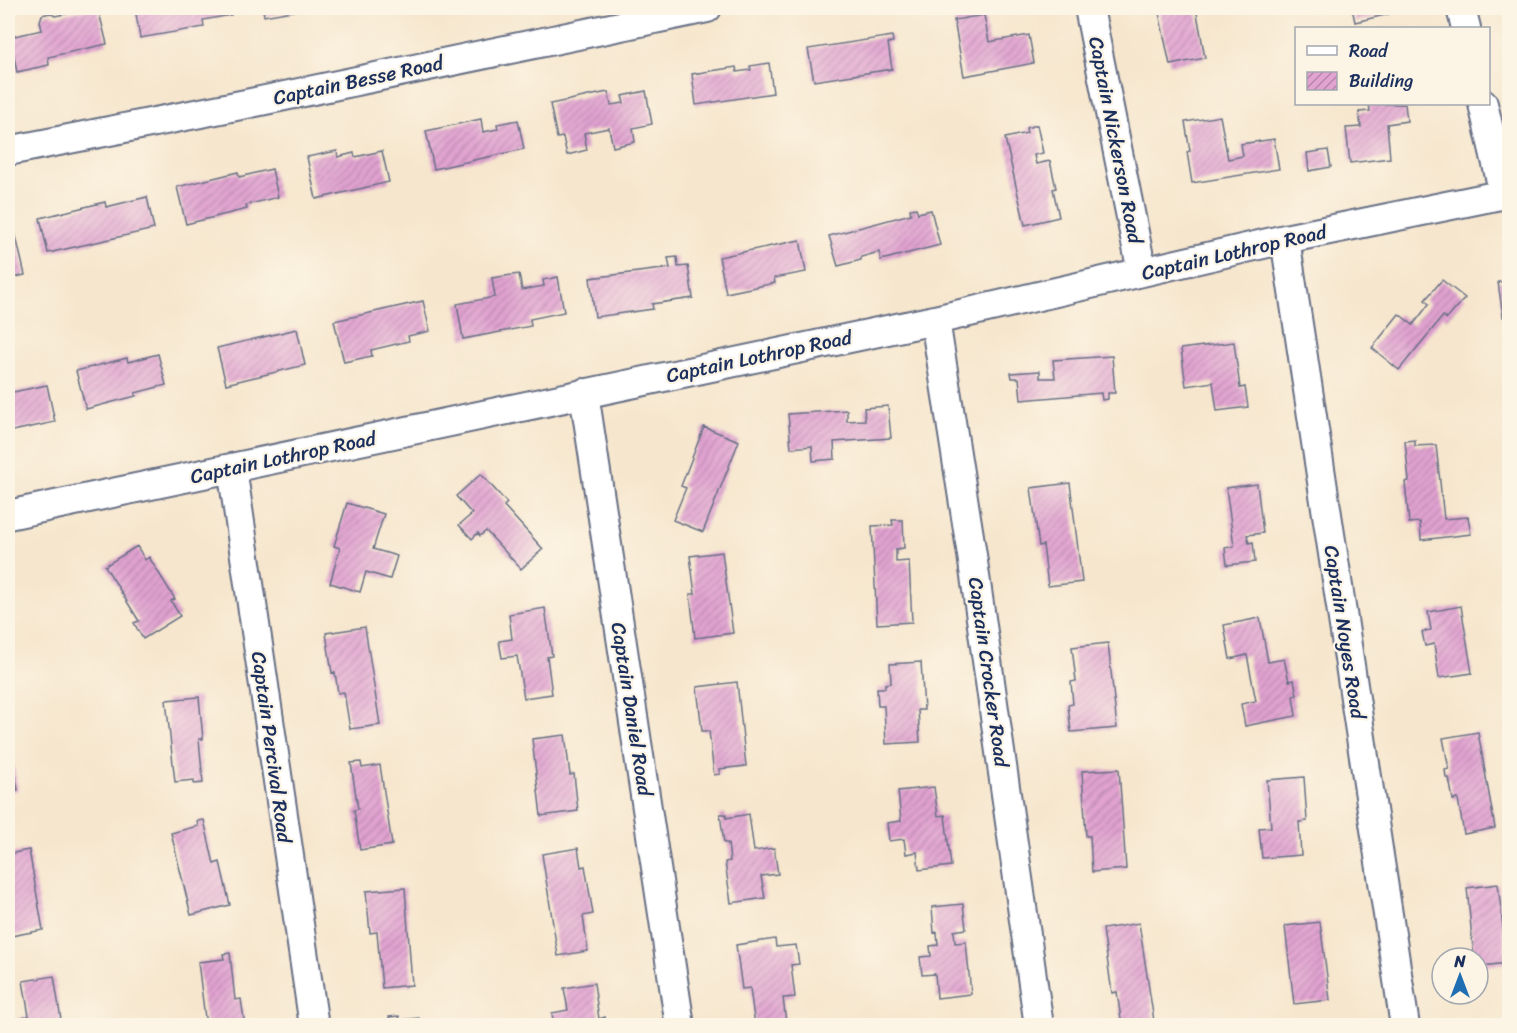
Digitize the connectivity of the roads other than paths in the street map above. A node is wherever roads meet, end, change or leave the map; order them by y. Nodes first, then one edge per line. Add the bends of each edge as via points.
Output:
1 (707, 8) edge
2 (1089, 8) edge
3 (1461, 8) edge
4 (1466, 27) edge
5 (1483, 105) edge
6 (8, 151) edge
7 (1507, 194) edge
8 (1285, 239) junction
9 (1142, 272) junction
10 (935, 320) junction
11 (584, 393) junction
12 (232, 468) junction
13 (8, 515) edge
14 (314, 1026) edge
15 (680, 1026) edge
16 (1039, 1026) edge
17 (1405, 1026) edge

1 - 6 street, Captain Besse Road
2 - 9 street, Captain Nickerson Road
3 - 4 street
5 - 7 street
7 - 8 street, Captain Lothrop Road
8 - 9 street, Captain Lothrop Road
8 - 17 street, Captain Noyes Road
9 - 10 street, Captain Lothrop Road
10 - 11 street, Captain Lothrop Road
10 - 16 street, Captain Crocker Road
11 - 12 street, Captain Lothrop Road
11 - 15 street, Captain Daniel Road
12 - 13 street, Captain Lothrop Road
12 - 14 street, Captain Percival Road

